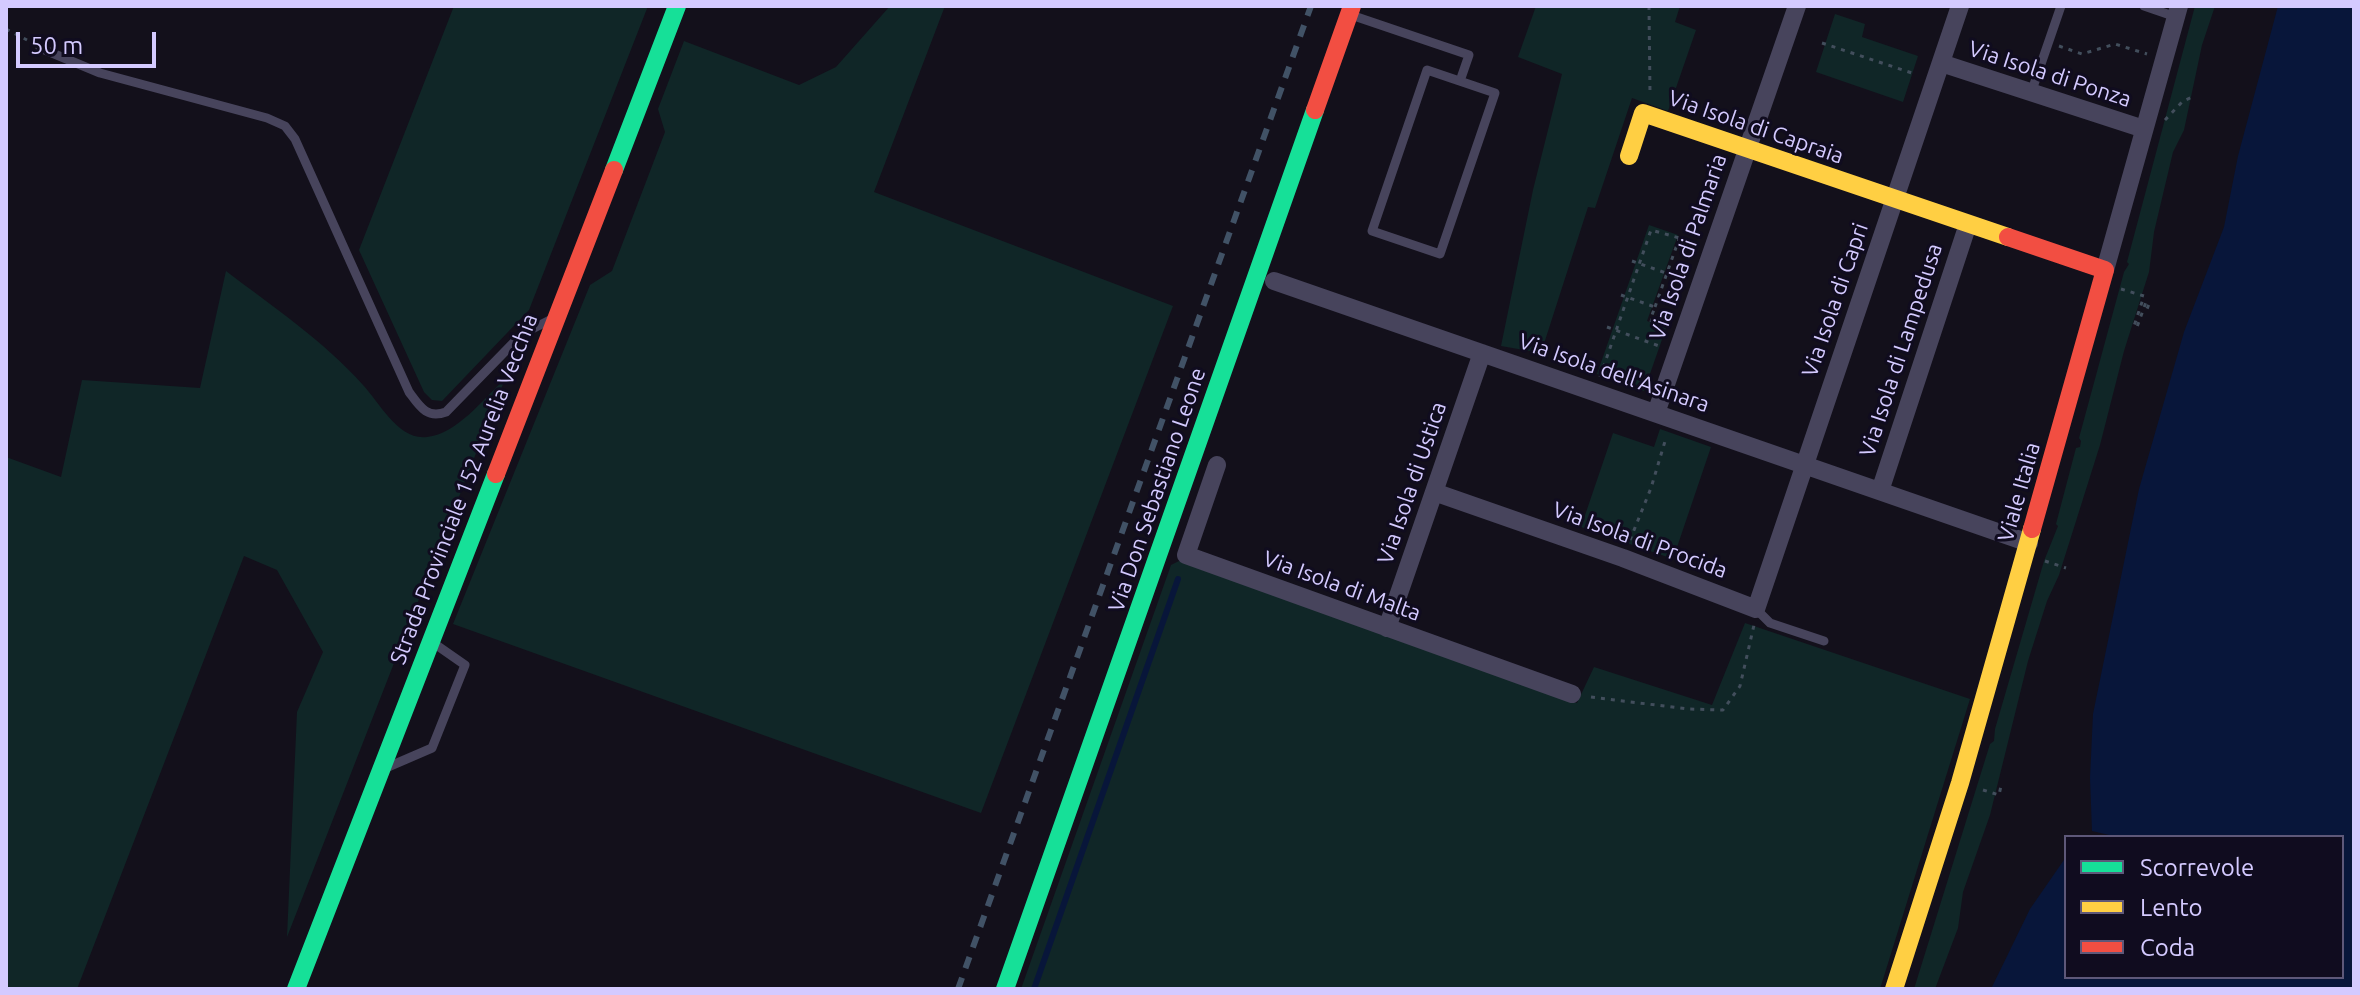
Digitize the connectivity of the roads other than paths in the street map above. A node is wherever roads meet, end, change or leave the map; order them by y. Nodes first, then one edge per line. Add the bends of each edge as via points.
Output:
1 (677, 6) edge
2 (1797, 6) edge
3 (1960, 6) edge
4 (2061, 6) edge
5 (2144, 6) edge
6 (1351, 10) edge
7 (2178, 12) edge
8 (40, 48) road end
9 (1941, 63) junction
10 (1460, 81) junction
11 (2031, 93) junction
12 (2135, 127) junction
13 (1746, 150) junction
14 (1629, 156) dead end
15 (1895, 201) junction
16 (1968, 224) junction
17 (2105, 270) junction
18 (1274, 281) dead end
19 (557, 317) junction
20 (1482, 353) junction
21 (1664, 416) junction
22 (1805, 464) junction
23 (1217, 465) dead end
24 (1880, 491) junction
25 (1434, 492) junction
26 (2029, 543) junction
27 (1756, 609) junction
28 (1387, 628) junction
29 (431, 641) junction
30 (1824, 641) dead end
31 (1572, 694) road end
32 (381, 770) junction
33 (296, 989) edge
34 (1005, 989) edge
35 (1894, 989) edge

1 - 19 street, Strada Provinciale 152 Aurelia Vecchia
2 - 13 street, Via Isola di Palmaria
3 - 9 street, Via Isola di Capri
4 - 11 lane
5 - 7 lane
6 - 10 lane via 1469,55
6 - 34 street, Via Don Sebastiano Leone
7 - 12 street, Viale Italia
8 - 19 lane via 100,73 285,126 409,392 424,412 446,412 522,334
9 - 11 street, Via Isola di Ponza
9 - 15 street, Via Isola di Capri
10 - 10 lane via 1427,70 1372,231 1440,254 1495,93
11 - 12 street, Via Isola di Ponza
12 - 17 street, Viale Italia
13 - 14 street, Via Isola di Capraia via 1643,113
13 - 15 street, Via Isola di Capraia
13 - 21 street, Via Isola di Palmaria
15 - 16 street, Via Isola di Capraia
15 - 22 street, Via Isola di Capri
16 - 17 street, Via Isola di Capraia
16 - 24 street, Via Isola di Lampedusa
17 - 26 street, Viale Italia
18 - 20 street, Via Isola dell'Asinara
19 - 29 street, Strada Provinciale 152 Aurelia Vecchia
20 - 21 street, Via Isola dell'Asinara
20 - 25 street, Via Isola di Ustica
21 - 22 street, Via Isola dell'Asinara
22 - 24 street, Via Isola dell'Asinara
22 - 27 street, Via Isola di Capri
23 - 28 street, Via Isola di Malta via 1186,555
24 - 26 street, Via Isola dell'Asinara
25 - 27 street, Via Isola di Procida
25 - 28 street, Via Isola di Ustica
26 - 35 street, Viale Italia
27 - 30 lane, Via Isola di Procida via 1770,623
28 - 31 street, Via Isola di Malta
29 - 32 street, Strada Provinciale 152 Aurelia Vecchia
29 - 32 lane via 465,665 432,748
32 - 33 street, Strada Provinciale 152 Aurelia Vecchia

